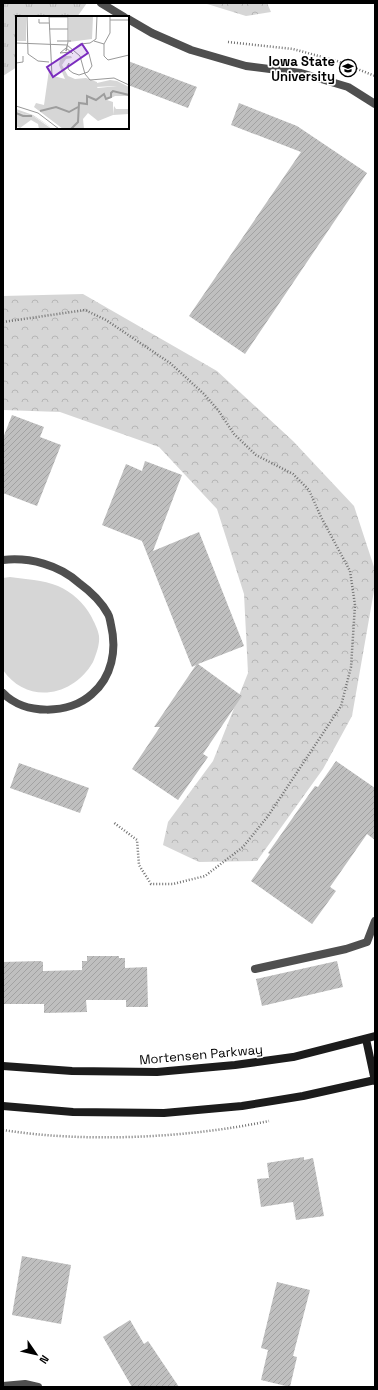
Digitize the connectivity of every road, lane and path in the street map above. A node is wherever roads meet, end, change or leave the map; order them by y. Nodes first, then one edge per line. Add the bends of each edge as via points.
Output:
1 (101, 3) edge
2 (122, 16) edge
3 (129, 20) edge
4 (223, 41) dead end
5 (375, 76) edge
6 (375, 104) edge
7 (3, 322) edge
8 (3, 560) edge
9 (3, 693) edge
10 (113, 822) dead end
11 (375, 921) edge
12 (371, 941) edge
13 (255, 969) dead end
14 (375, 1036) edge
15 (366, 1039) junction
16 (3, 1066) edge
17 (375, 1080) edge
18 (3, 1106) edge
19 (3, 1386) edge
20 (38, 1387) edge

1 - 2 street
3 - 6 street via 191,50 246,66 301,73 348,87
4 - 5 path via 293,49
7 - 10 path via 86,310 106,320 170,363 213,404 234,434 256,455 293,474 309,490 350,571 355,606 351,667 341,706 268,816 243,847 206,876 173,884 150,884 140,865 137,840
8 - 9 street via 38,561 70,575 92,593 109,614 115,641 112,662 105,678 92,695 78,702 58,710 31,709
11 - 12 street
12 - 13 street
14 - 15 street, Mortensen Parkway
15 - 16 street, Mortensen Parkway via 293,1057 157,1072 72,1071
15 - 17 street
17 - 18 street via 242,1106 164,1113 73,1112
19 - 20 street via 25,1384

